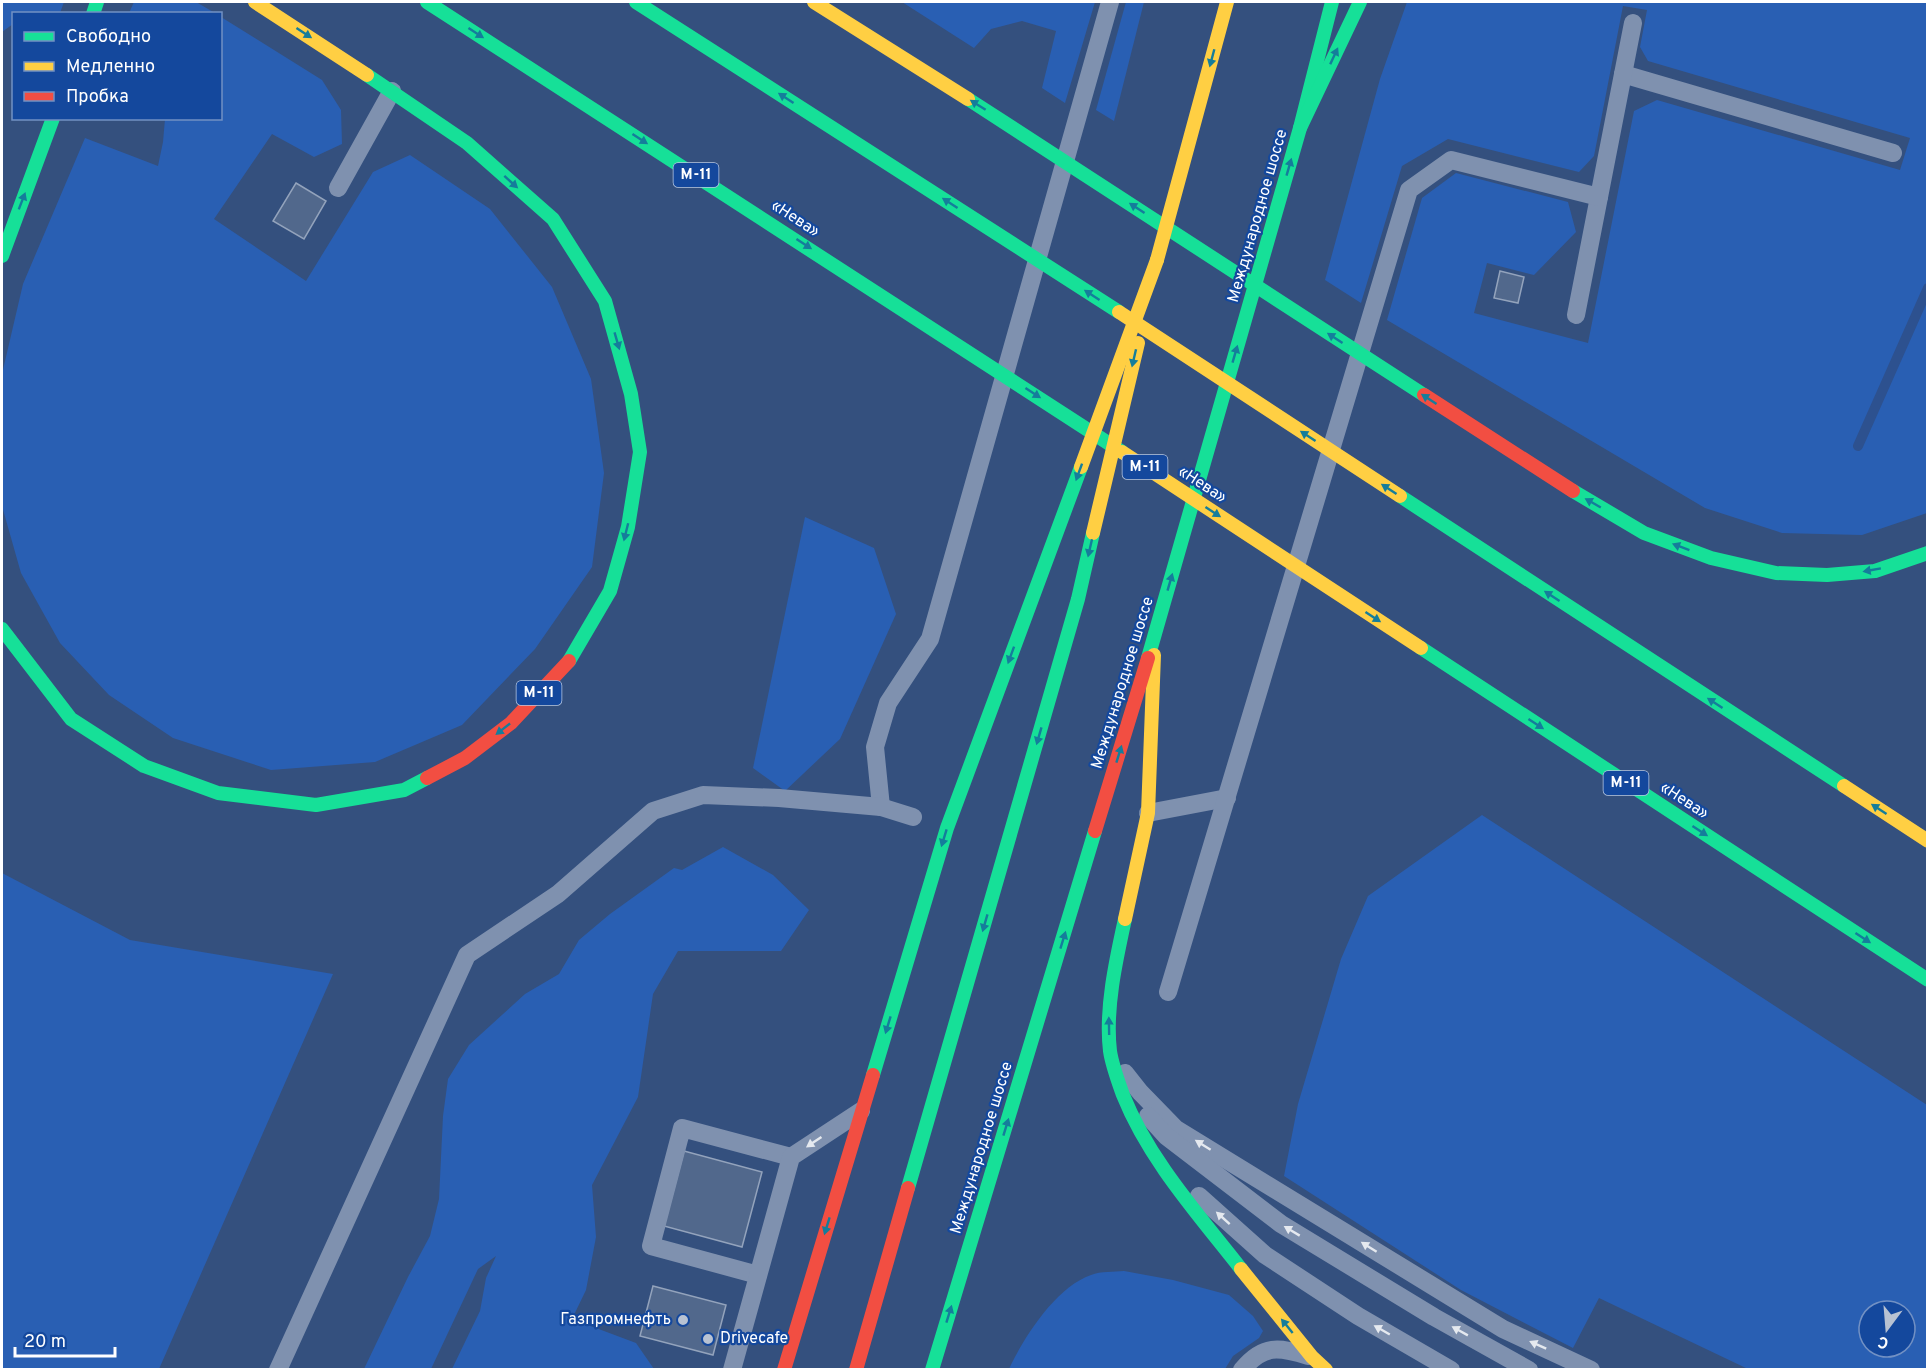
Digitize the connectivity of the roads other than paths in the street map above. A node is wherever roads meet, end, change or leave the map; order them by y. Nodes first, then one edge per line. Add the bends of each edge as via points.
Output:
1 (255, 2) edge
2 (427, 2) edge
3 (636, 2) edge
4 (814, 2) edge
5 (1110, 2) edge
6 (1227, 2) edge
7 (1332, 2) edge
8 (1360, 2) edge
9 (1633, 23) dead end
10 (1623, 74) junction
11 (392, 91) junction
12 (52, 120) edge
13 (1300, 128) junction
14 (1893, 153) dead end
15 (338, 188) dead end
16 (1599, 197) junction
17 (2, 256) edge
18 (1157, 260) junction
19 (1576, 315) dead end
20 (1928, 553) edge
21 (2, 629) edge
22 (1154, 638) junction
23 (1227, 798) junction
24 (881, 807) junction
25 (1148, 813) junction
26 (913, 817) dead end
27 (1928, 841) edge
28 (1928, 980) edge
29 (1168, 992) dead end
30 (1110, 1053) junction
31 (1119, 1084) junction
32 (862, 1110) junction
33 (791, 1157) junction
34 (1157, 1158) junction
35 (758, 1275) junction
36 (1312, 1357) junction
37 (278, 1370) edge
38 (732, 1370) edge
39 (784, 1370) edge
40 (856, 1370) edge
41 (932, 1370) edge
42 (1242, 1370) edge
43 (1326, 1370) edge
44 (1451, 1370) edge
45 (1529, 1370) edge
46 (1591, 1370) edge

1 -> 11 main road, М-11
2 -> 28 main road, «Нева» / М-11 via 966,349
27 -> 3 main road via 999,234
20 -> 4 main road via 1875,571 1827,575 1776,573 1711,558 1644,533
5 - 24 lane via 930,639 888,703 875,747
6 -> 18 main road
7 - 13 main road, Международное шоссе
13 -> 8 main road
9 - 10 lane
10 - 14 lane
10 - 16 lane
11 - 15 lane
11 -> 21 main road, М-11 via 467,143 553,219 605,301 631,394 639,452 628,527 610,591 572,658 511,723 465,758 404,790 316,805 218,793 144,766 71,719
17 -> 12 main road
22 -> 13 main road, Международное шоссе
16 - 19 lane
16 - 23 lane via 1451,160 1409,190
18 -> 32 main road via 947,828
18 -> 40 main road via 1078,599
22 - 25 main road
41 -> 22 main road, Международное шоссе
23 - 25 lane
23 - 29 lane
24 - 26 lane
24 - 37 lane via 703,795 653,811 558,894 467,955
30 -> 25 main road via 1108,1022 1119,946
30 - 31 main road
46 -> 30 lane via 1503,1329 1176,1129
31 - 34 main road via 1133,1119
45 -> 31 lane via 1281,1224 1166,1136
32 -> 33 lane
32 -> 39 main road
33 - 35 lane
33 - 35 lane via 682,1128 651,1246
36 -> 34 main road
44 -> 34 lane via 1265,1255
35 - 38 lane
36 - 42 lane via 1273,1348
36 - 43 main road

